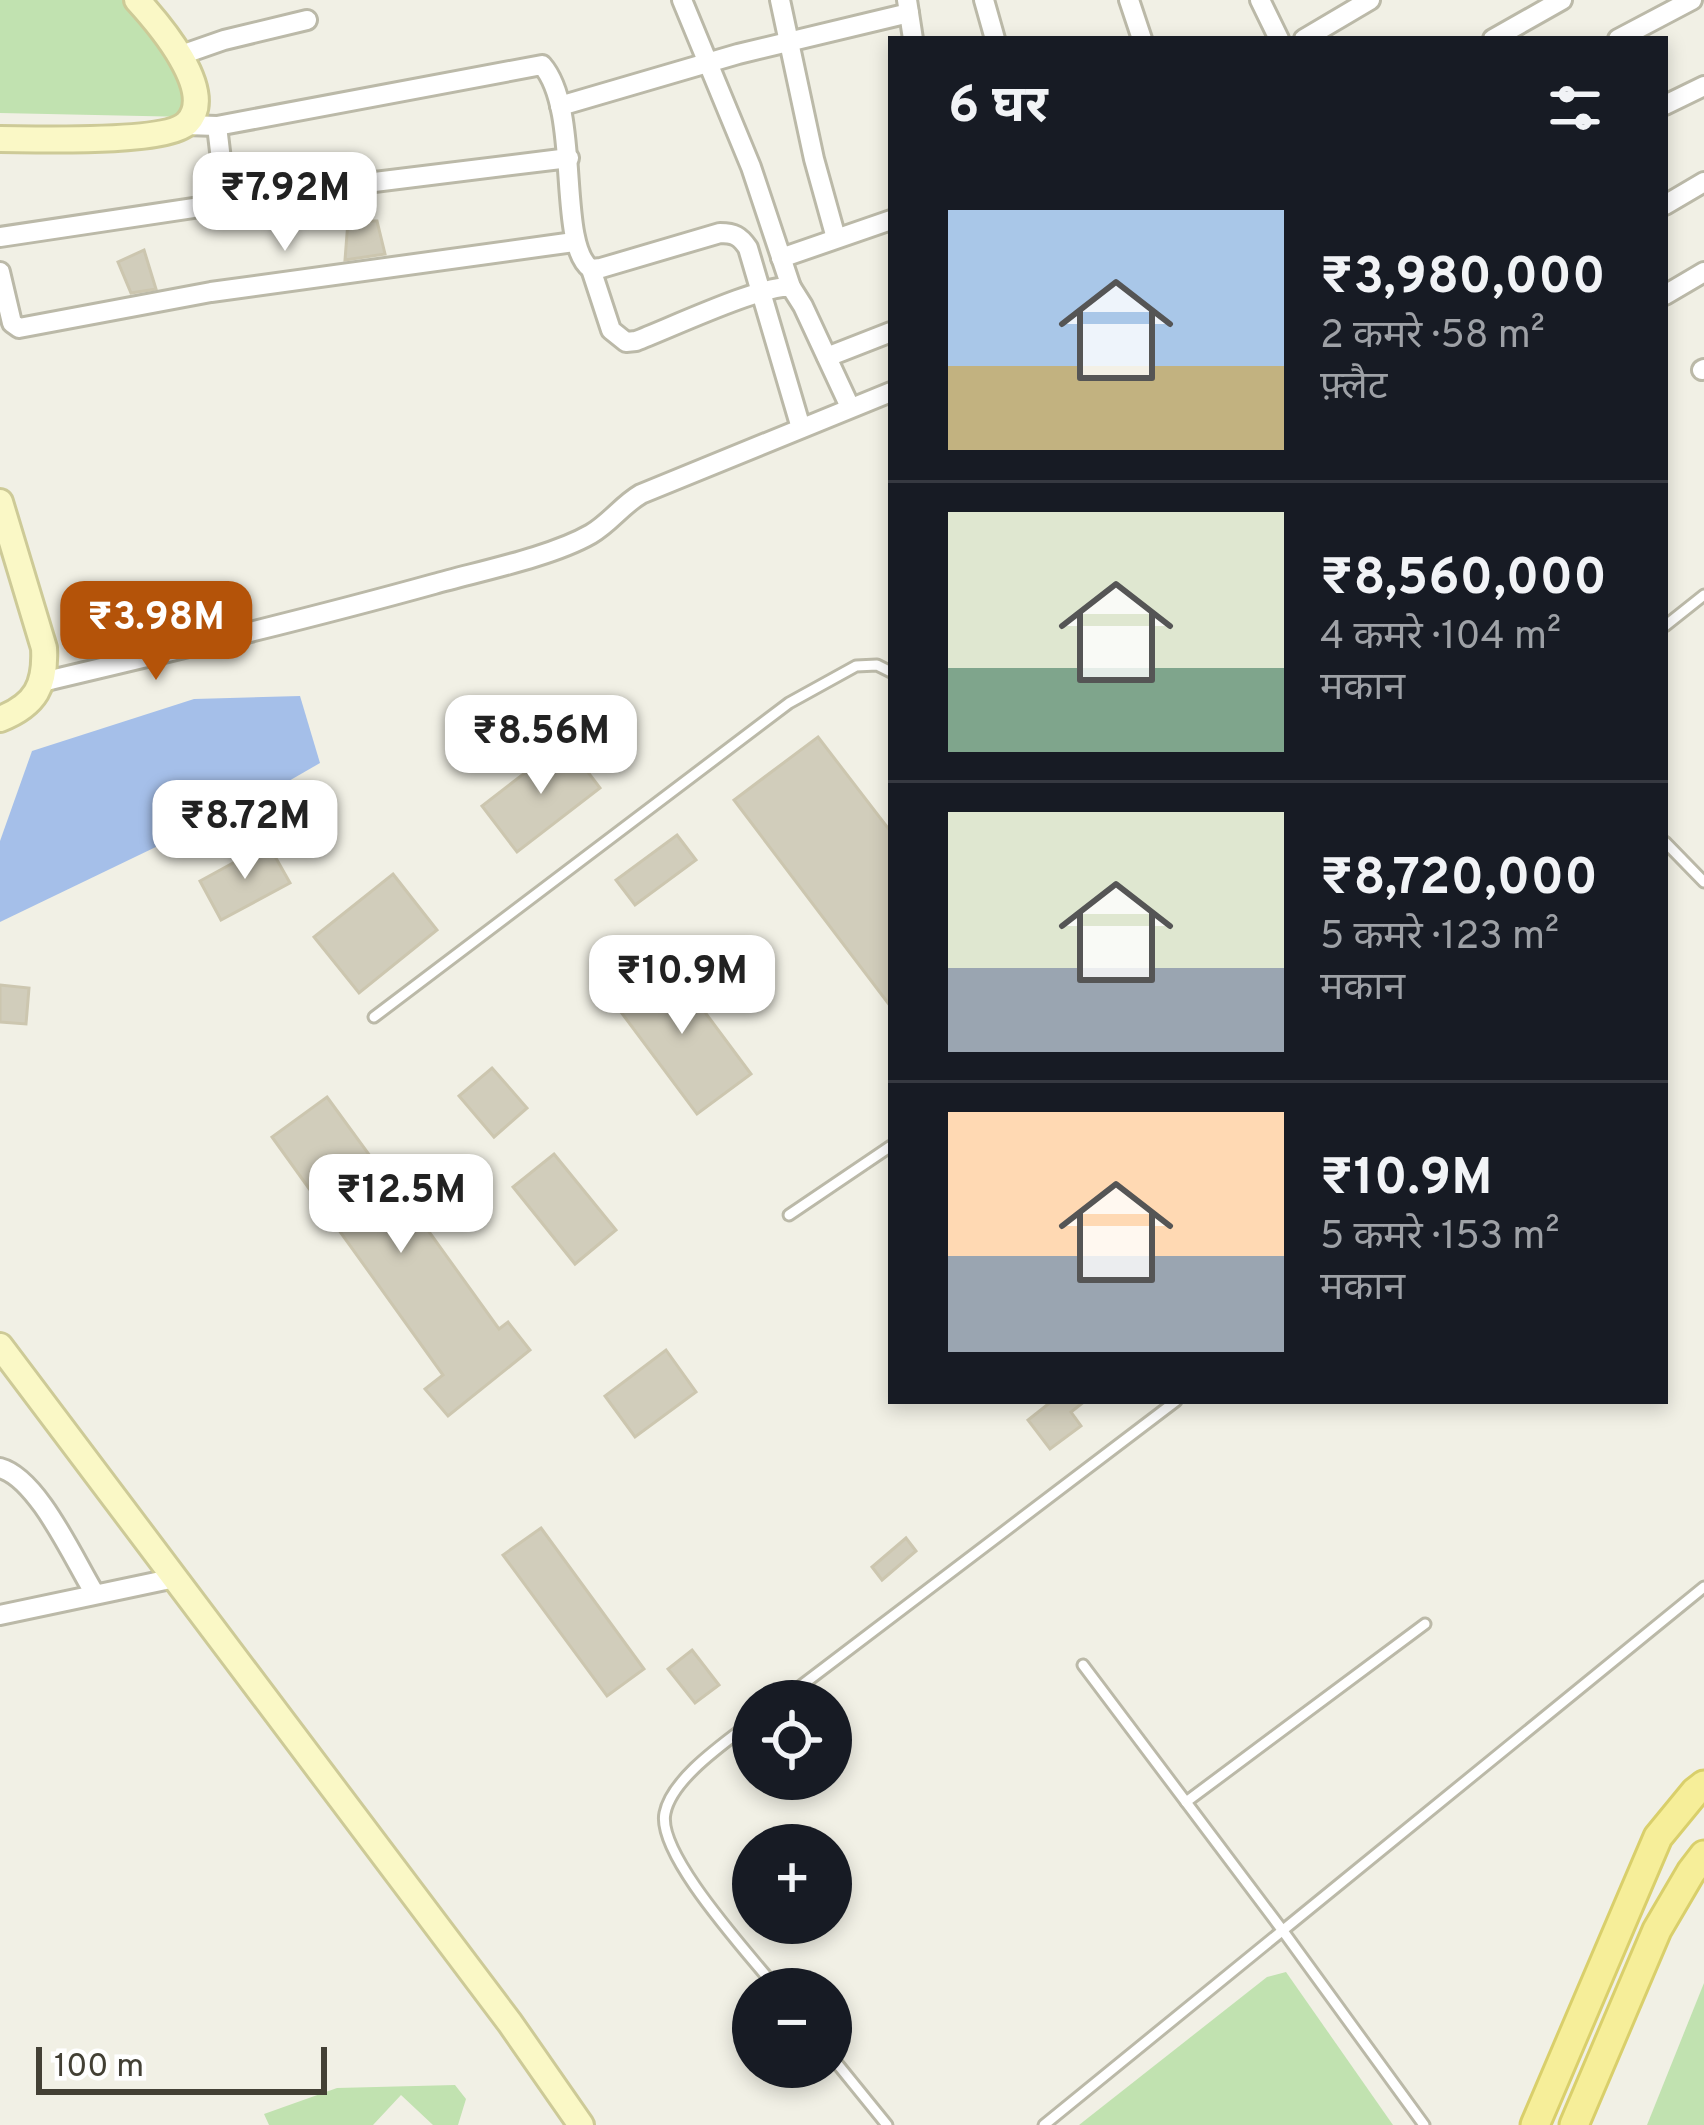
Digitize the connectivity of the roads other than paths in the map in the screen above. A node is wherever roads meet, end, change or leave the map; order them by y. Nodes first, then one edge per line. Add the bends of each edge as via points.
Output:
1 (682, 0) edge
2 (780, 0) edge
3 (984, 0) edge
4 (1129, 0) edge
5 (1260, 0) edge
6 (1370, 0) edge
7 (1562, 0) edge
8 (1692, 0) edge
9 (144, 2) edge
10 (908, 7) edge
11 (1341, 8) edge
12 (308, 20) dead end
13 (994, 36) edge
14 (1141, 36) edge
15 (1278, 36) edge
16 (1308, 36) edge
17 (1497, 36) edge
18 (1624, 36) edge
19 (791, 43) junction
20 (181, 56) junction
21 (707, 64) junction
22 (1704, 86) edge
23 (1668, 104) edge
24 (560, 106) junction
25 (186, 124) junction
26 (217, 126) junction
27 (0, 139) edge
28 (569, 158) junction
29 (1704, 182) edge
30 (226, 202) junction
31 (1668, 203) edge
32 (888, 221) edge
33 (770, 223) junction
34 (734, 233) junction
35 (0, 237) edge
36 (836, 238) junction
37 (574, 242) junction
38 (782, 258) junction
39 (591, 269) junction
40 (0, 272) edge
41 (1704, 272) edge
42 (791, 287) junction
43 (759, 293) junction
44 (1668, 294) edge
45 (8, 330) edge
46 (888, 333) edge
47 (827, 357) junction
48 (888, 393) edge
49 (850, 407) junction
50 (801, 428) junction
51 (0, 502) edge
52 (1704, 595) edge
53 (1668, 624) edge
54 (888, 671) edge
55 (42, 682) junction
56 (0, 718) edge
57 (1668, 845) edge
58 (1704, 881) edge
59 (374, 1017) dead end
60 (888, 1148) edge
61 (789, 1215) dead end
62 (0, 1346) edge
63 (1172, 1404) edge
64 (0, 1468) edge
65 (175, 1578) junction
66 (1704, 1587) edge
67 (94, 1594) junction
68 (0, 1616) edge
69 (1425, 1624) dead end
70 (1083, 1665) dead end
71 (809, 1680) edge
72 (732, 1738) edge
73 (1704, 1785) edge
74 (1186, 1802) junction
75 (1704, 1856) edge
76 (1283, 1931) junction
77 (760, 1968) edge
78 (852, 2082) edge
79 (581, 2125) edge
80 (886, 2125) edge
81 (1044, 2125) edge
82 (1424, 2125) edge
83 (1535, 2125) edge
84 (1574, 2125) edge

1 - 21 street
2 - 19 street
3 - 13 street
4 - 14 street
5 - 15 street
6 - 11 street
7 - 17 street
8 - 18 street
9 - 20 street
10 - 19 street
11 - 16 street
12 - 20 street
19 - 21 street
19 - 36 street
20 - 25 street via 194,88
21 - 24 street
21 - 33 street
22 - 23 street
24 - 26 street via 538,64
24 - 28 street
25 - 26 street
25 - 27 street via 126,136
26 - 30 street
28 - 30 street
28 - 37 street
29 - 31 street
30 - 35 street
32 - 36 street
33 - 34 street
33 - 38 street
34 - 39 street
34 - 43 street via 748,248
36 - 38 street
37 - 39 street
37 - 45 street via 212,292
38 - 42 street
39 - 43 street via 610,330 626,342
40 - 45 street
41 - 44 street
42 - 43 street
42 - 47 street
43 - 50 street
46 - 47 street
47 - 49 street
48 - 49 street
49 - 50 street
50 - 55 street via 641,494 591,534 520,560
51 - 55 street via 44,648
52 - 53 lane
54 - 59 lane via 856,666 789,703
55 - 56 street via 17,712
57 - 58 lane
60 - 61 lane
62 - 65 street
63 - 71 lane
64 - 67 street via 34,1491
65 - 67 street
65 - 79 street
66 - 76 lane
67 - 68 street
69 - 74 lane
70 - 74 lane
72 - 77 lane via 672,1796 665,1831 690,1880
73 - 83 main road via 1658,1838
74 - 76 lane
75 - 84 main road via 1657,1930
76 - 81 lane
76 - 82 lane
78 - 80 lane

